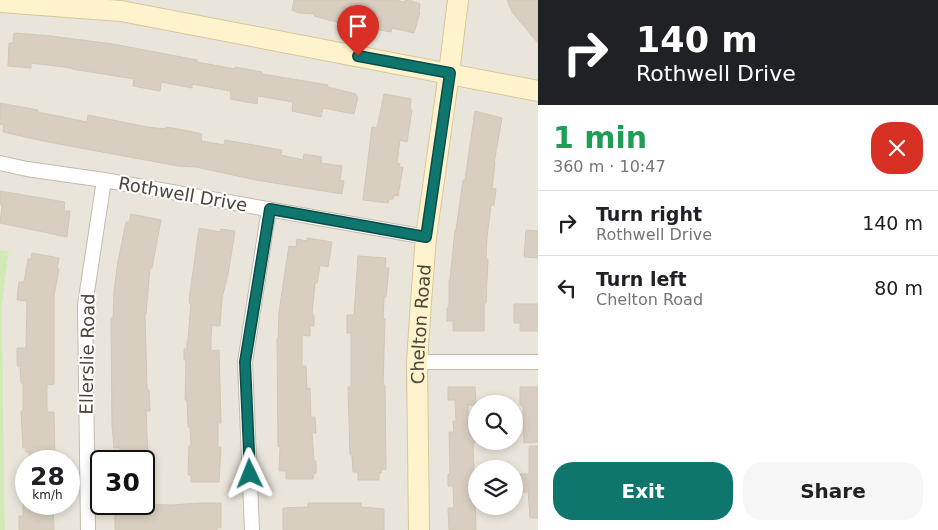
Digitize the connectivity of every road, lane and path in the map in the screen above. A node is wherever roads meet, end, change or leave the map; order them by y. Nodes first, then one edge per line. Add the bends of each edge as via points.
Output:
1 (458, 0) edge
2 (0, 2) edge
3 (450, 73) junction
4 (538, 91) edge
5 (0, 163) edge
6 (104, 180) junction
7 (270, 209) junction
8 (426, 237) junction
9 (417, 362) junction
10 (538, 362) edge
11 (88, 530) edge
12 (252, 530) edge
13 (419, 530) edge

1 - 3 street, Chelton Road
2 - 3 street via 121,11
3 - 4 street
3 - 8 street, Chelton Road
5 - 6 street, Rothwell Drive
6 - 7 street, Rothwell Drive
6 - 11 street, Ellerslie Road via 85,306
7 - 8 street, Rothwell Drive
7 - 12 street via 245,362
8 - 9 street, Chelton Road
9 - 10 street
9 - 13 street, Chelton Road

